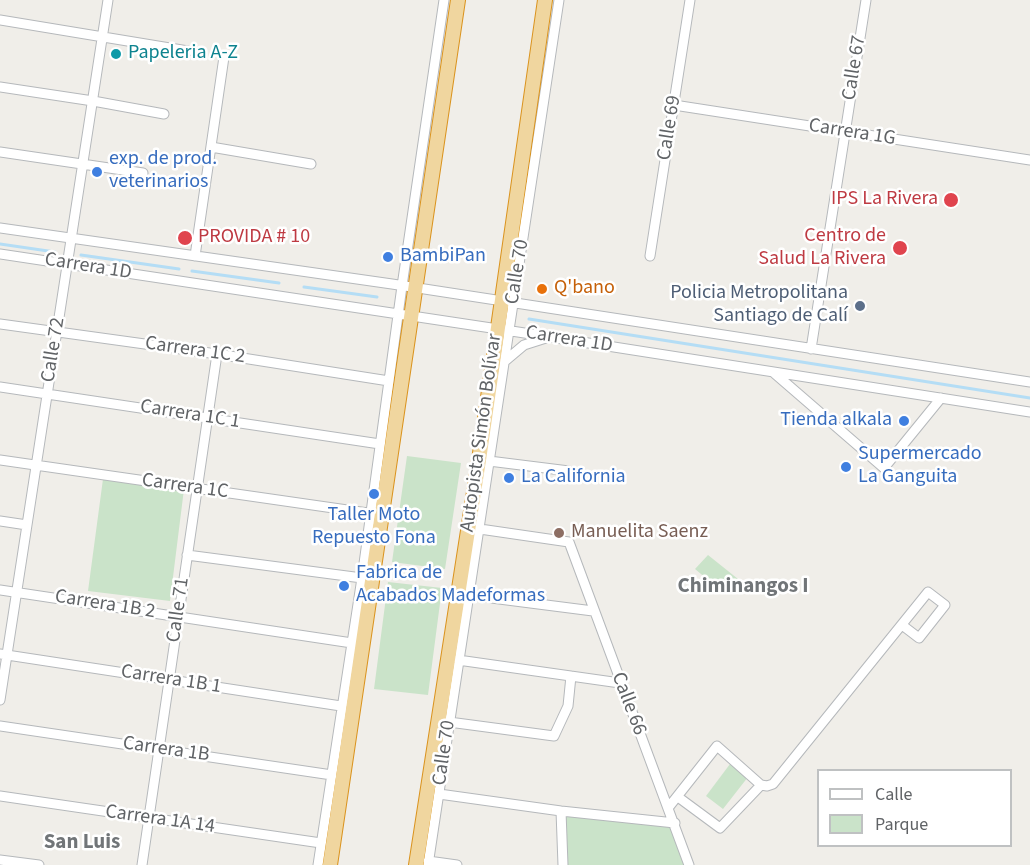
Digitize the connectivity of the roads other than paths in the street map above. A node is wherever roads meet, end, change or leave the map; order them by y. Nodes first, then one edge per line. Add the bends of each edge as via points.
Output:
1 (108, 0) edge
2 (444, 0) edge
3 (458, 0) edge
4 (545, 0) edge
5 (559, 0) edge
6 (690, 0) edge
7 (866, 0) edge
8 (0, 20) edge
9 (103, 37) junction
10 (188, 51) dead end
11 (224, 57) dead end
12 (0, 87) edge
13 (93, 100) junction
14 (674, 105) junction
15 (164, 114) dead end
16 (845, 132) junction
17 (211, 147) junction
18 (0, 152) edge
19 (1030, 160) edge
20 (311, 164) dead end
21 (83, 165) junction
22 (143, 173) dead end
23 (421, 207) junction
24 (0, 228) edge
25 (71, 238) junction
26 (0, 254) edge
27 (195, 256) junction
28 (650, 256) dead end
29 (514, 260) junction
30 (68, 264) junction
31 (409, 287) junction
32 (507, 302) junction
33 (405, 315) junction
34 (0, 324) edge
35 (503, 330) junction
36 (57, 332) junction
37 (556, 338) junction
38 (811, 349) junction
39 (217, 354) junction
40 (505, 361) junction
41 (773, 372) junction
42 (805, 377) junction
43 (389, 381) junction
44 (1030, 382) edge
45 (0, 387) edge
46 (794, 390) junction
47 (47, 394) junction
48 (941, 398) junction
49 (1030, 412) edge
50 (208, 417) junction
51 (380, 444) junction
52 (0, 460) edge
53 (489, 461) junction
54 (36, 466) junction
55 (569, 471) dead end
56 (197, 489) junction
57 (376, 514) junction
58 (0, 521) edge
59 (27, 525) junction
60 (473, 528) junction
61 (188, 555) junction
62 (362, 578) junction
63 (0, 590) edge
64 (16, 592) junction
65 (468, 596) junction
66 (593, 611) junction
67 (178, 616) junction
68 (902, 625) junction
69 (352, 643) junction
70 (3, 655) edge
71 (458, 660) junction
72 (571, 676) junction
73 (169, 680) junction
74 (620, 682) junction
75 (0, 700) edge
76 (341, 706) junction
77 (449, 722) junction
78 (0, 726) edge
79 (159, 749) junction
80 (332, 774) junction
81 (761, 785) junction
82 (439, 794) junction
83 (0, 796) edge
84 (678, 797) junction
85 (668, 808) junction
86 (561, 811) junction
87 (148, 818) junction
88 (675, 823) junction
89 (321, 843) junction
90 (0, 860) edge
91 (424, 864) edge
92 (39, 865) edge
93 (142, 865) edge
94 (318, 865) edge
95 (330, 865) edge
96 (457, 865) edge
97 (563, 865) edge
98 (689, 865) edge

1 - 9 street, Calle 72
2 - 23 street
3 - 23 highway
4 - 29 highway, Autopista Simón Bolívar
5 - 29 street, Calle 70
6 - 14 street, Calle 69
7 - 16 street, Calle 67
8 - 9 street
9 - 10 street
9 - 13 street, Calle 72
11 - 17 street
12 - 13 street
13 - 15 street
13 - 21 street, Calle 72
14 - 16 street, Carrera 1G
14 - 28 street, Calle 69
16 - 19 street, Carrera 1G
16 - 38 street, Calle 67
17 - 20 street
17 - 27 street
18 - 21 street
21 - 22 street
21 - 25 street, Calle 72
23 - 31 highway
24 - 25 street, Carrera 1D
25 - 27 street, Carrera 1D
25 - 30 street, Calle 72
26 - 30 street, Carrera 1D
27 - 31 street, Carrera 1D
29 - 32 highway, Autopista Simón Bolívar
30 - 33 street, Carrera 1D
30 - 36 street, Calle 72
31 - 32 street, Carrera 1D
31 - 33 highway
32 - 35 highway, Autopista Simón Bolívar
32 - 38 street, Carrera 1D
33 - 35 street, Carrera 1D
33 - 43 street
33 - 57 highway
34 - 36 street, Carrera 1C 2
35 - 37 street, Carrera 1D
35 - 40 street, Calle 70
35 - 60 highway, Autopista Simón Bolívar
36 - 39 street, Carrera 1C 2
36 - 47 street, Calle 72
37 - 40 street via 524,345
37 - 41 street, Carrera 1D
38 - 44 street, Carrera 1D
39 - 43 street, Carrera 1C 2
39 - 50 street, Calle 71
40 - 53 street, Calle 70
41 - 42 street, Carrera 1D
41 - 46 street
42 - 46 street
42 - 48 street, Carrera 1D
43 - 51 street
45 - 47 street, Carrera 1C 1
46 - 48 street via 884,468
47 - 50 street, Carrera 1C 1
47 - 54 street, Calle 72
48 - 49 street, Carrera 1D
50 - 51 street, Carrera 1C 1
50 - 56 street, Calle 71
51 - 57 street
52 - 54 street, Carrera 1C
53 - 55 street
53 - 60 street, Calle 70
54 - 56 street, Carrera 1C
54 - 59 street, Calle 72
56 - 57 street, Carrera 1C
56 - 61 street, Calle 71
57 - 62 street
57 - 95 highway
58 - 59 street
59 - 64 street, Calle 72
60 - 65 street, Calle 70
60 - 66 street, Calle 66 via 569,542
60 - 91 highway, Autopista Simón Bolívar
61 - 62 street
61 - 67 street, Calle 71
62 - 69 street
63 - 64 street, Carrera 1B 2
64 - 67 street, Carrera 1B 2
64 - 70 street, Calle 72
65 - 66 street
65 - 71 street, Calle 70
66 - 74 street, Calle 66
67 - 69 street, Carrera 1B 2
67 - 73 street, Calle 71
68 - 68 street via 928,592 945,605 919,638
68 - 81 street via 773,784
69 - 76 street
70 - 73 street, Carrera 1B 1
70 - 75 street, Calle 72
71 - 72 street
71 - 77 street, Calle 70
72 - 74 street
72 - 77 street via 568,706 554,736
73 - 76 street, Carrera 1B 1
73 - 79 street, Calle 71
74 - 85 street, Calle 66
76 - 80 street
77 - 82 street, Calle 70
78 - 79 street, Carrera 1B
79 - 80 street, Carrera 1B
79 - 87 street, Calle 71
80 - 89 street
81 - 84 street via 720,828
81 - 84 street via 717,746
82 - 86 street
82 - 91 street, Calle 70
83 - 87 street, Carrera 1A 14
84 - 85 street
85 - 88 street, Calle 66
86 - 88 street
86 - 97 street
87 - 89 street, Carrera 1A 14
87 - 93 street, Calle 71
88 - 98 street, Calle 66
89 - 94 street
90 - 92 street
91 - 96 street

